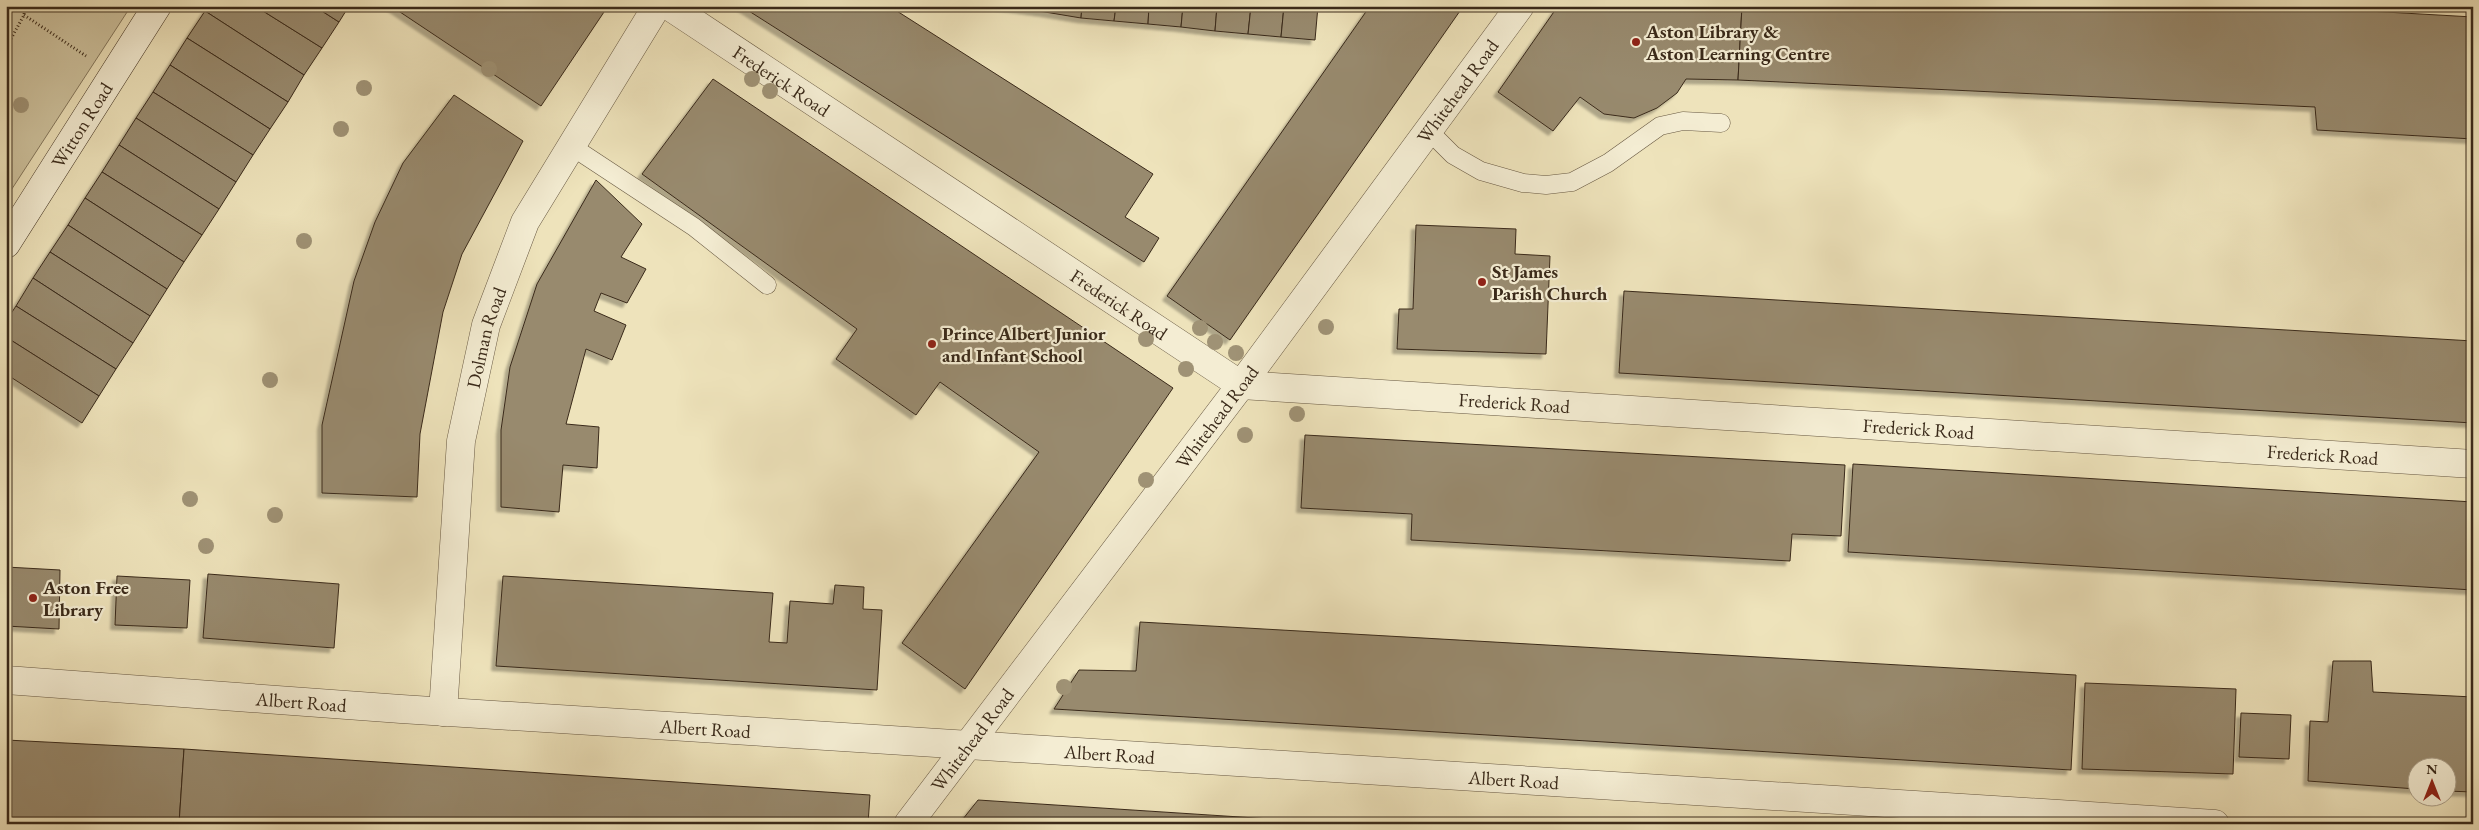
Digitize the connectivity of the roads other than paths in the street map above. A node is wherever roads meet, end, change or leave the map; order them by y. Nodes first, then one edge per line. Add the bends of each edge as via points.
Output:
1 (157, 6) edge
2 (657, 6) edge
3 (669, 6) edge
4 (1520, 6) edge
5 (1721, 123) dead end
6 (1428, 130) junction
7 (571, 146) junction
8 (6, 244) edge
9 (767, 285) dead end
10 (1241, 385) junction
11 (2473, 464) edge
12 (6, 680) edge
13 (443, 712) junction
14 (966, 746) junction
15 (908, 824) edge
16 (2215, 824) edge

1 - 8 street, Witton Road
2 - 7 street, Dolman Road
3 - 10 street, Frederick Road
4 - 6 street, Whitehead Road
5 - 6 lane via 1683,121 1660,126 1572,182 1546,185 1523,183 1481,170 1453,155
6 - 10 street, Whitehead Road
7 - 9 lane via 694,227
7 - 13 street, Dolman Road via 525,222 486,325 461,441
10 - 11 street, Frederick Road
10 - 14 street, Whitehead Road
12 - 13 street, Albert Road
13 - 14 street, Albert Road
14 - 15 street, Whitehead Road
14 - 16 street, Albert Road

